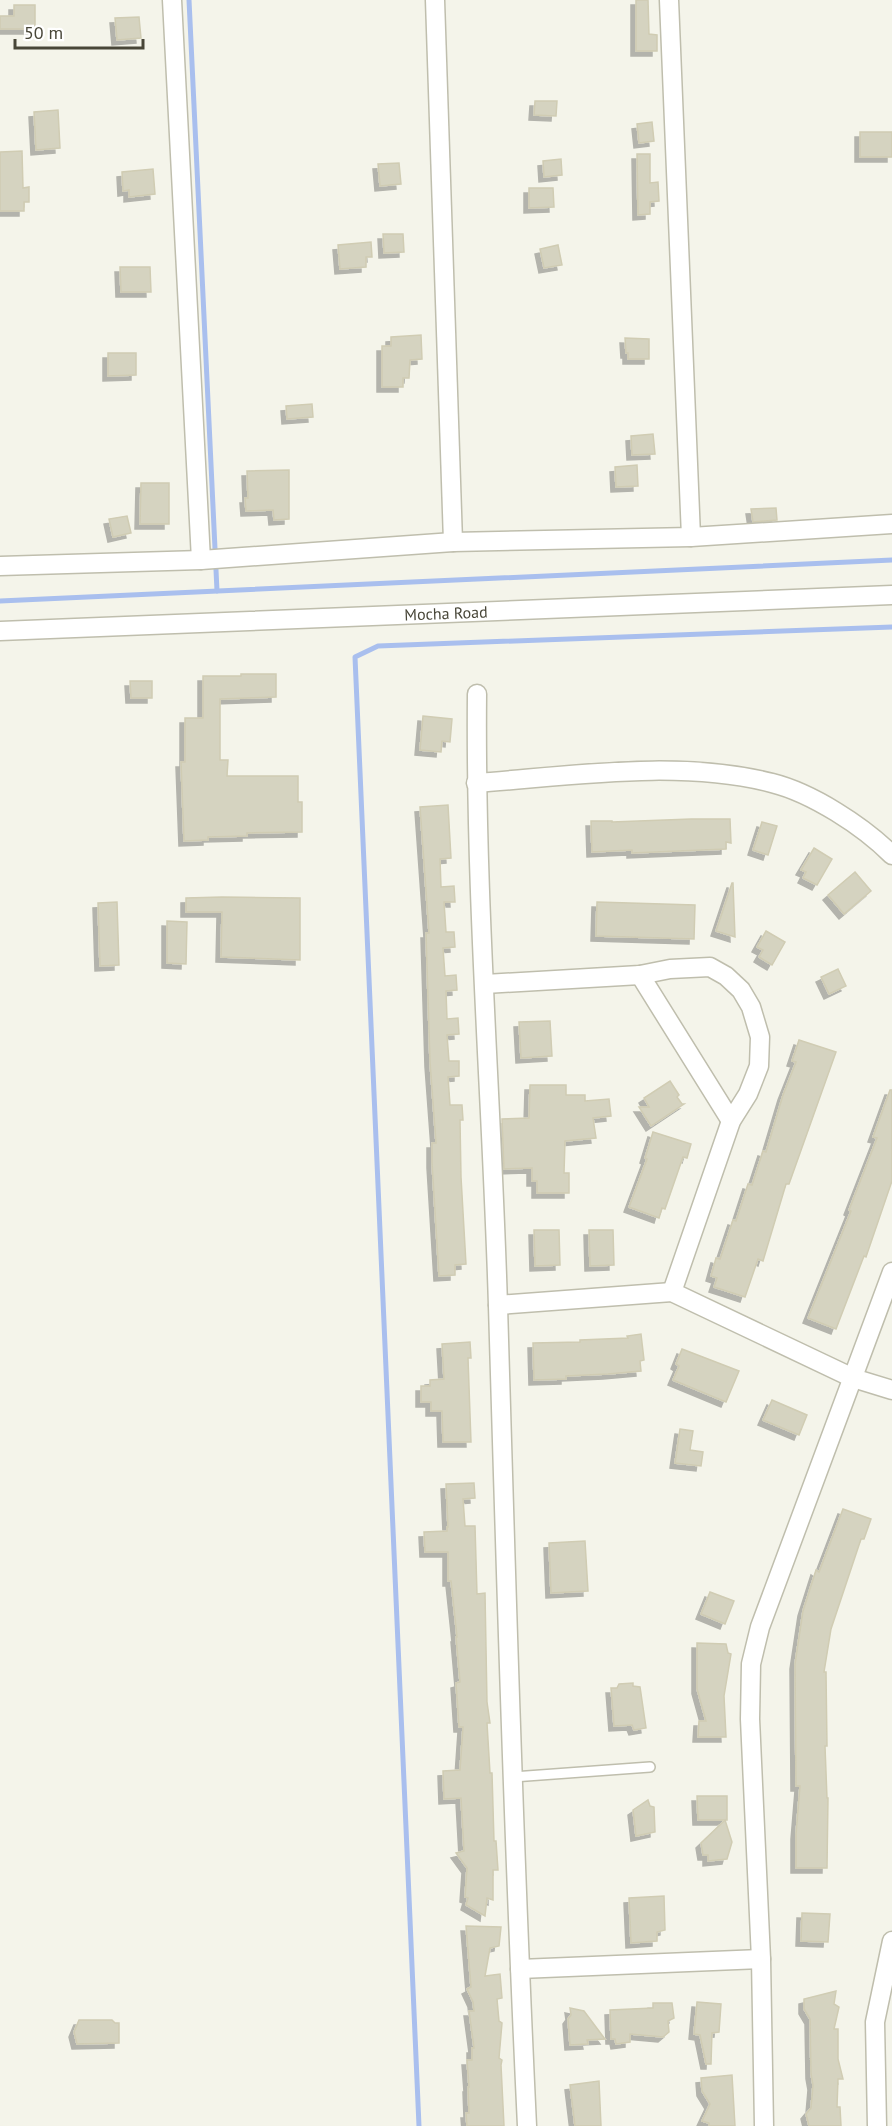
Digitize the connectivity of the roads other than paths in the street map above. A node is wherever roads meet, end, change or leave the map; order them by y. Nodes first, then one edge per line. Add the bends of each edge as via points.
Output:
1 (172, 0) edge
2 (435, 0) edge
3 (669, 0) edge
4 (892, 524) edge
5 (691, 537) junction
6 (453, 542) junction
7 (201, 560) junction
8 (0, 566) edge
9 (892, 595) edge
10 (0, 631) edge
11 (477, 694) dead end
12 (476, 783) junction
13 (892, 855) edge
14 (640, 975) junction
15 (484, 984) junction
16 (731, 1121) junction
17 (892, 1272) edge
18 (672, 1292) junction
19 (498, 1305) junction
20 (853, 1378) junction
21 (892, 1390) edge
22 (650, 1767) dead end
23 (513, 1777) junction
24 (892, 1941) edge
25 (761, 1959) junction
26 (520, 1969) junction
27 (527, 2126) edge
28 (764, 2126) edge
29 (877, 2126) edge

1 - 7 street
2 - 6 street
3 - 5 street
4 - 5 street
5 - 6 street
6 - 7 street
7 - 8 street
9 - 10 street, Mocha Road
11 - 12 street
12 - 13 street via 664,770 742,776 775,783 825,805
12 - 15 street
14 - 15 street
14 - 16 street
14 - 16 street via 710,968 741,990 760,1037 759,1066
15 - 19 street
16 - 18 street
17 - 20 street
18 - 19 street
18 - 20 street
19 - 23 street
20 - 21 street
20 - 25 street via 760,1627 751,1664
22 - 23 lane
23 - 26 street
24 - 29 street via 875,2022
25 - 26 street
25 - 28 street
26 - 27 street

